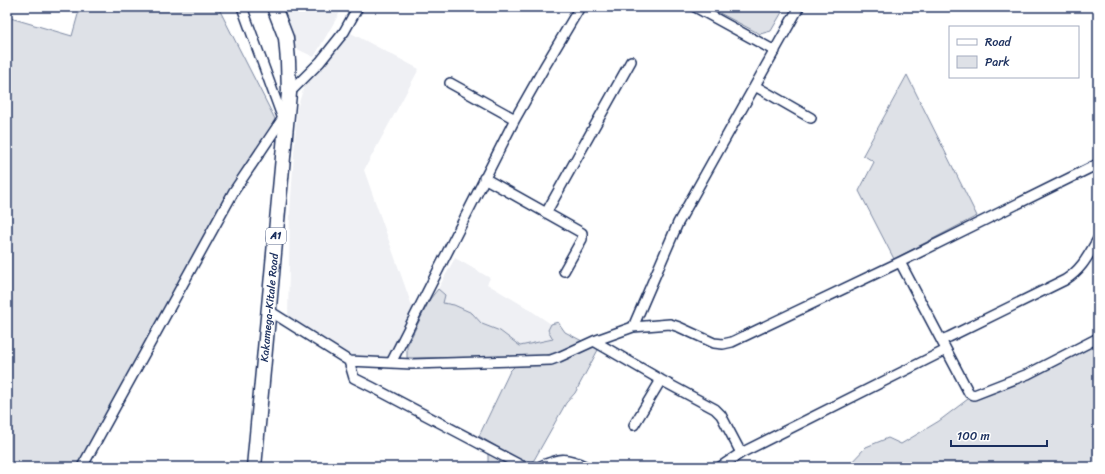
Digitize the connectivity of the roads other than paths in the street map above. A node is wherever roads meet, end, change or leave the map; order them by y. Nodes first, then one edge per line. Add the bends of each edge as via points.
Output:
1 (242, 7) edge
2 (274, 7) edge
3 (358, 7) edge
4 (580, 7) edge
5 (695, 7) edge
6 (799, 7) edge
7 (775, 51) junction
8 (631, 61) dead end
9 (450, 83) dead end
10 (755, 86) junction
11 (289, 93) junction
12 (286, 115) junction
13 (811, 118) dead end
14 (515, 119) junction
15 (1098, 164) edge
16 (484, 178) junction
17 (546, 213) junction
18 (1098, 239) edge
19 (900, 262) junction
20 (564, 271) dead end
21 (268, 310) junction
22 (634, 327) junction
23 (1098, 338) edge
24 (941, 340) junction
25 (594, 341) junction
26 (946, 350) junction
27 (349, 361) junction
28 (392, 363) junction
29 (661, 380) junction
30 (634, 425) dead end
31 (741, 453) junction
32 (82, 467) edge
33 (254, 467) edge
34 (538, 467) edge
35 (587, 467) edge
36 (720, 467) edge

1 - 12 street
2 - 11 highway, Kakamega-Kitale Road / A1 via 286,38
3 - 11 street via 344,32 320,62
4 - 14 street
5 - 7 street
6 - 7 street
7 - 10 street
8 - 17 street
9 - 14 street
10 - 13 street
10 - 22 street via 678,223
11 - 12 highway, Kakamega-Kitale Road / A1
12 - 21 highway, Kakamega-Kitale Road / A1
12 - 32 street via 234,191
14 - 16 street
15 - 19 street
16 - 17 street
16 - 28 street
17 - 20 street via 582,233 582,240
18 - 24 street via 1075,274
19 - 22 street via 724,344 670,324
19 - 24 street
21 - 27 street
21 - 33 highway, Kakamega-Kitale Road / A1
22 - 25 street
23 - 26 street via 1028,374 974,395 969,393
24 - 26 street
25 - 28 street via 559,358 543,361
25 - 29 street
26 - 31 street
27 - 28 street
27 - 34 street via 354,378 522,466
29 - 30 street
29 - 31 street via 719,412
31 - 36 street
34 - 35 street via 564,458

